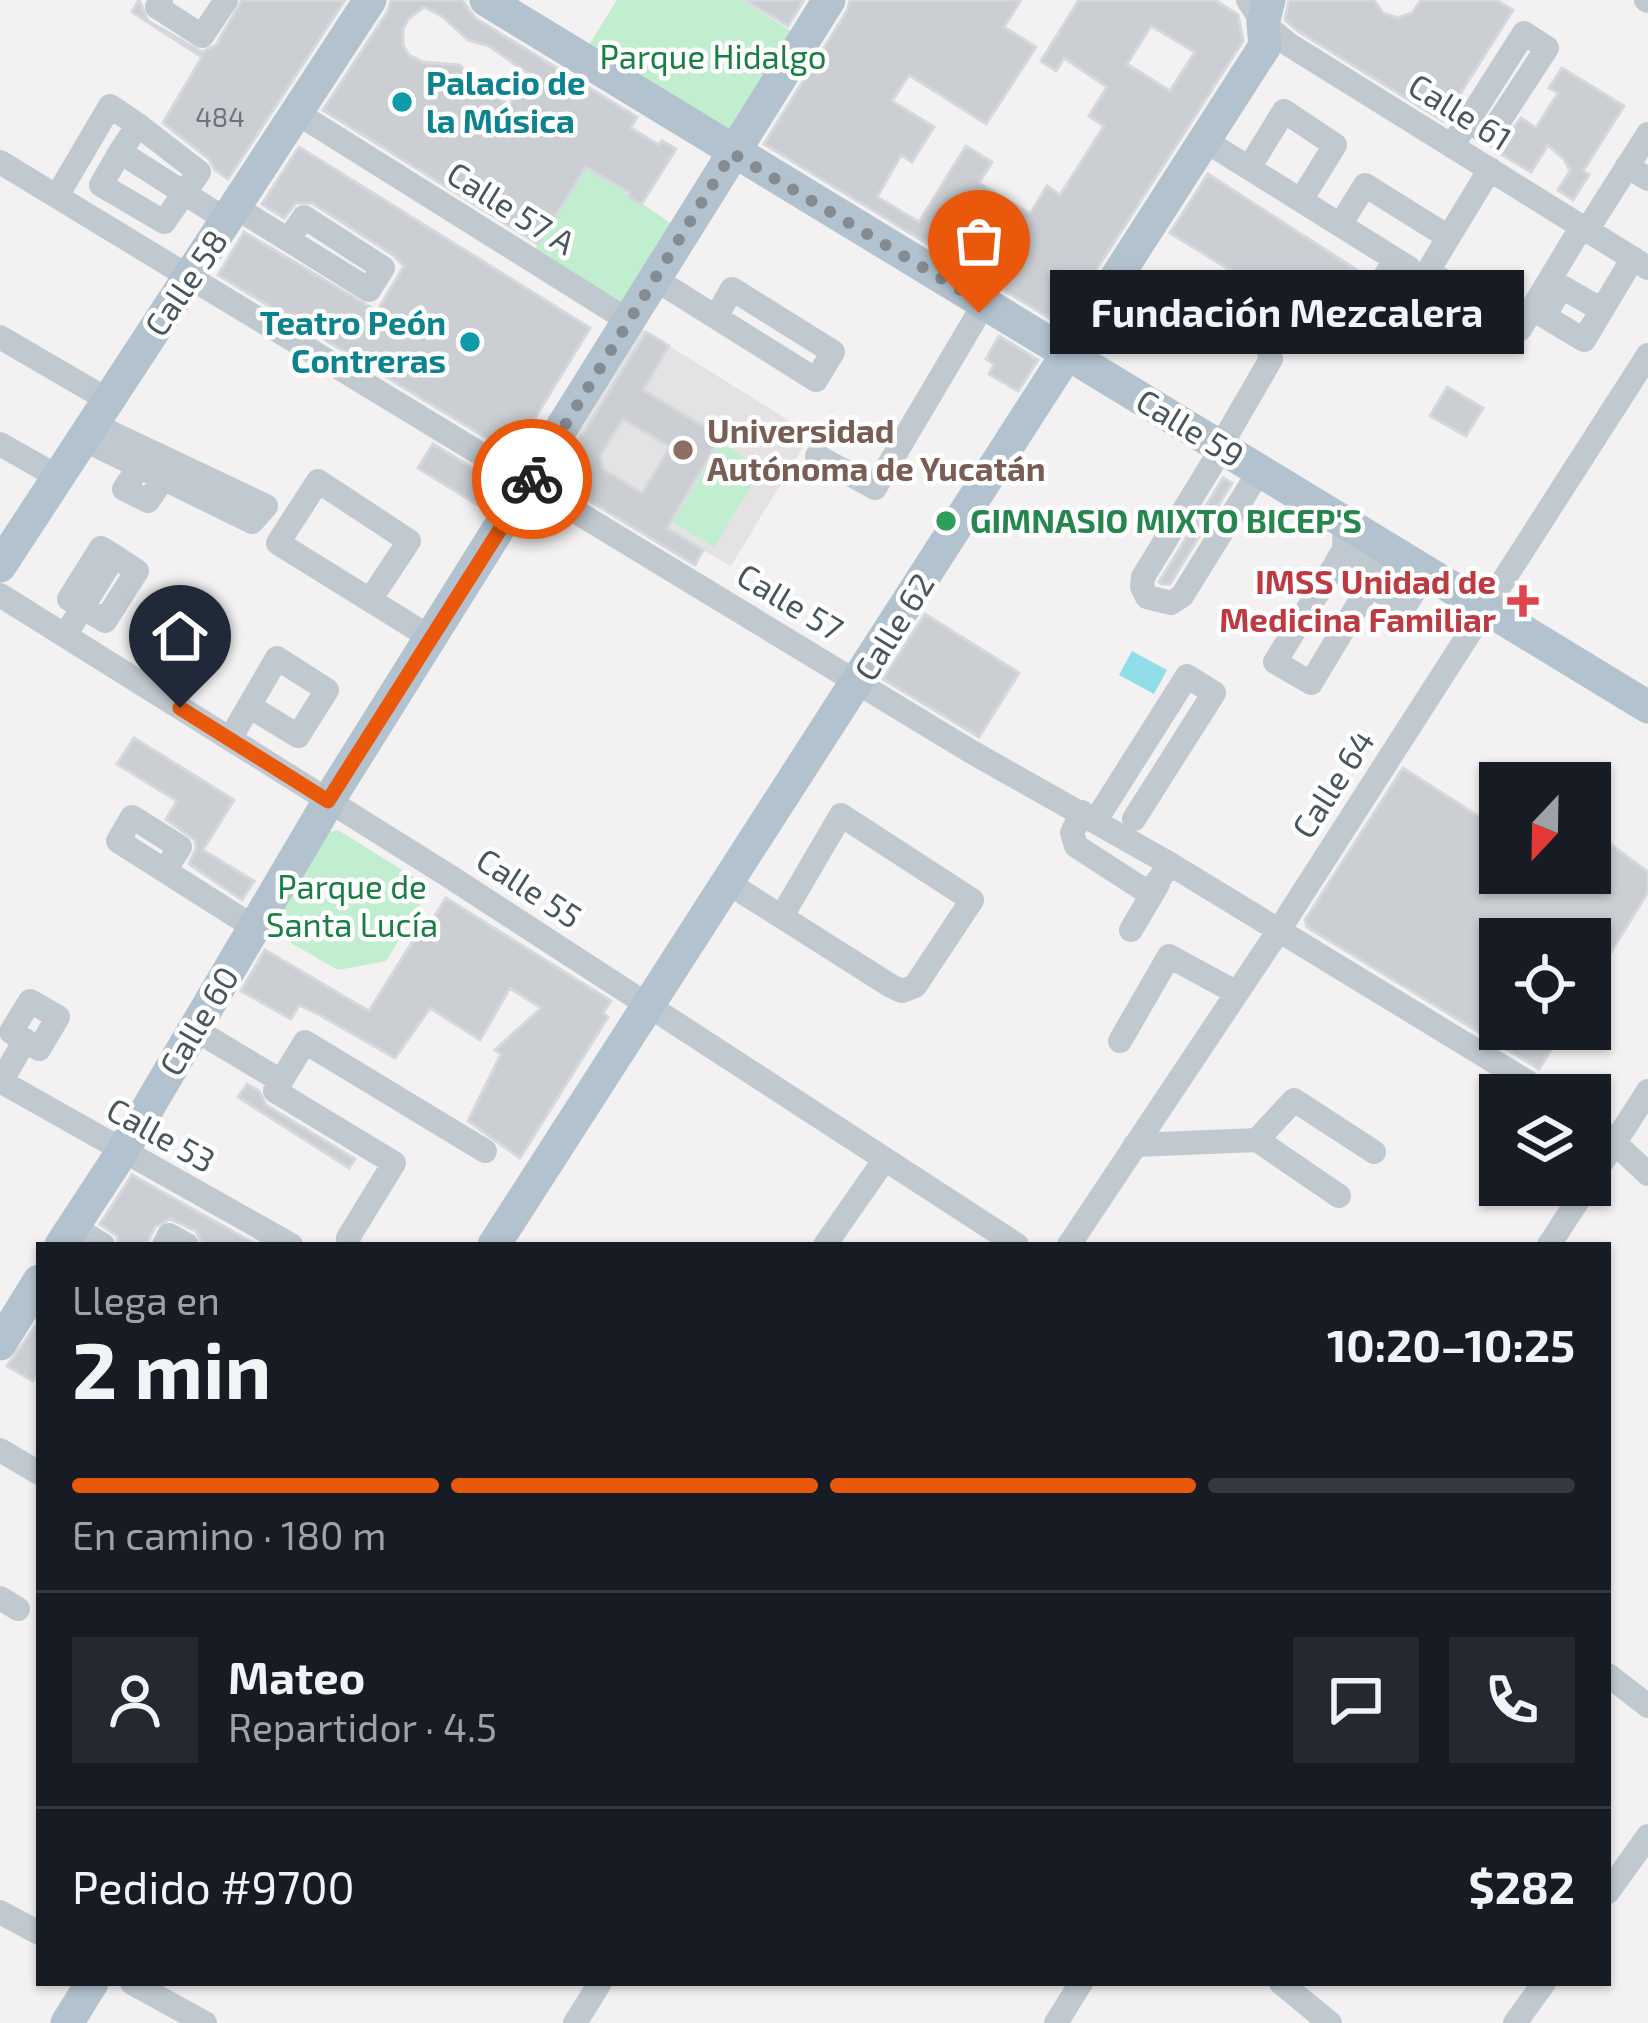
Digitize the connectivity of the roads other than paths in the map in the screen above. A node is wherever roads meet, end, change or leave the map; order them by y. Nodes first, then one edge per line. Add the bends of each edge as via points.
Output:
1 (161, 0) edge
2 (226, 0) edge
3 (370, 0) edge
4 (486, 0) edge
5 (818, 0) edge
6 (829, 0) edge
7 (839, 0) edge
8 (1260, 8) edge
9 (297, 113) junction
10 (1468, 121) dead end
11 (138, 125) junction
12 (1648, 134) edge
13 (1204, 140) junction
14 (1452, 146) junction
15 (733, 151) junction
16 (120, 152) junction
17 (0, 162) edge
18 (1249, 168) junction
19 (1490, 169) junction
20 (1638, 173) edge
21 (184, 193) junction
22 (57, 196) junction
23 (1301, 200) junction
24 (232, 214) junction
25 (1340, 225) junction
26 (1584, 228) junction
27 (1437, 230) dead end
28 (288, 240) dead end
29 (1641, 263) edge
30 (192, 277) junction
31 (659, 282) junction
32 (1202, 301) dead end
33 (984, 304) junction
34 (1367, 305) dead end
35 (1602, 310) dead end
36 (716, 317) dead end
37 (624, 318) junction
38 (2, 345) edge
39 (1066, 354) junction
40 (1648, 355) edge
41 (95, 421) junction
42 (0, 444) edge
43 (1221, 447) junction
44 (817, 456) dead end
45 (1260, 470) junction
46 (58, 477) junction
47 (529, 480) junction
48 (1341, 545) junction
49 (114, 556) dead end
50 (0, 566) edge
51 (1427, 584) junction
52 (1370, 585) junction
53 (0, 595) edge
54 (370, 600) junction
55 (1485, 606) junction
56 (427, 636) junction
57 (65, 637) junction
58 (860, 681) junction
59 (249, 706) dead end
60 (1648, 706) edge
61 (230, 740) junction
62 (323, 797) junction
63 (1089, 816) junction
64 (1134, 819) dead end
65 (165, 870) dead end
66 (1164, 874) junction
67 (725, 881) junction
68 (782, 916) junction
69 (244, 921) junction
70 (1131, 930) dead end
71 (1280, 930) junction
72 (1237, 994) junction
73 (633, 996) junction
74 (199, 1032) junction
75 (25, 1040) dead end
76 (1120, 1041) dead end
77 (1515, 1074) edge
78 (0, 1082) edge
79 (281, 1082) junction
80 (1648, 1091) edge
81 (1257, 1140) junction
82 (1611, 1140) edge
83 (1614, 1143) junction
84 (1136, 1145) junction
85 (1611, 1148) edge
86 (120, 1151) junction
87 (485, 1151) dead end
88 (1374, 1152) dead end
89 (885, 1159) junction
90 (1648, 1174) edge
91 (1339, 1196) dead end
92 (1575, 1206) edge
93 (67, 1238) edge
94 (282, 1242) edge
95 (349, 1242) edge
96 (496, 1242) edge
97 (827, 1242) edge
98 (1012, 1242) edge
99 (1071, 1242) edge
100 (1552, 1242) edge
101 (36, 1266) edge
102 (36, 1286) edge
103 (36, 1303) edge
104 (0, 1325) edge
105 (0, 1345) edge
106 (0, 1362) edge
107 (0, 1450) edge
108 (36, 1471) edge
109 (1611, 1678) edge
110 (1648, 1706) edge
111 (1648, 1836) edge
112 (1611, 1888) edge
113 (0, 1912) edge
114 (36, 1931) edge
115 (90, 1986) edge
116 (137, 1986) edge
117 (598, 1986) edge
118 (1079, 1986) edge
119 (1285, 1986) edge
120 (1542, 1986) edge
121 (67, 2023) edge
122 (205, 2023) edge
123 (574, 2023) edge
124 (1056, 2023) edge
125 (1330, 2023) edge
126 (1515, 2023) edge

1 - 2 street via 157,7 202,36
3 - 9 main road, Calle 58
4 - 15 main road, Calle 59
5 - 15 street
6 - 15 main road, Calle 60
7 - 15 street
8 - 13 main road, Calle 62 via 1265,46
8 - 14 street, Calle 61 via 1288,44
9 - 24 main road, Calle 58
9 - 37 street, Calle 57 A
10 - 14 street
11 - 16 street
11 - 21 street via 199,172
11 - 22 street via 110,106
12 - 20 street
13 - 18 street
13 - 39 main road, Calle 62
14 - 19 street, Calle 61
15 - 31 main road, Calle 60
15 - 33 main road, Calle 59
15 - 37 street
16 - 21 street
16 - 21 street via 101,184 164,222
17 - 22 street, Calle 57
18 - 23 street
18 - 23 street via 1284,110 1336,145
19 - 26 street, Calle 61
19 - 26 street via 1428,271 1520,329
20 - 26 street
21 - 24 street
22 - 30 street, Calle 57
23 - 25 street
24 - 28 street
24 - 30 main road, Calle 58
25 - 27 street via 1365,184
25 - 34 street via 1402,264
26 - 29 street, Calle 61
29 - 35 street
30 - 41 main road, Calle 58
30 - 47 street, Calle 57
31 - 36 street
31 - 37 main road, Calle 60
31 - 47 street
32 - 43 street via 1270,349
33 - 39 main road, Calle 59
33 - 44 street via 875,488
37 - 47 main road, Calle 60
38 - 41 street
39 - 43 main road, Calle 59
39 - 58 main road, Calle 62
40 - 55 street, Calle 64
41 - 41 street via 266,506 252,523 163,479 139,467
41 - 46 main road, Calle 58
42 - 46 street
43 - 45 main road, Calle 59
43 - 45 street via 1143,577 1147,597 1171,603 1182,596
45 - 48 main road, Calle 59
46 - 50 main road, Calle 58
47 - 56 main road, Calle 60
47 - 58 street, Calle 57
47 - 73 street via 526,508 345,801
48 - 51 main road, Calle 59
48 - 52 street
48 - 52 street via 1275,662 1311,683
49 - 57 street
51 - 52 street via 1405,606
51 - 55 main road, Calle 59
53 - 57 street, Calle 55
54 - 54 street via 278,543 318,481 409,541
54 - 56 street
55 - 60 main road, Calle 59
55 - 71 street, Calle 64
56 - 62 main road, Calle 60
57 - 61 street, Calle 55
58 - 63 street, Calle 57
58 - 67 main road, Calle 62
59 - 61 street
61 - 62 street, Calle 55
62 - 69 street
62 - 73 street, Calle 55
62 - 74 main road, Calle 60
63 - 64 street via 1187,676 1214,693
63 - 66 street, Calle 57
63 - 66 street via 1072,833 1076,846 1141,888 1153,888
65 - 69 street
66 - 70 street
66 - 71 street, Calle 57
67 - 68 street
67 - 73 main road, Calle 62
68 - 68 street via 902,991 915,986 972,900 842,815
69 - 86 street
71 - 72 street, Calle 64
71 - 77 street, Calle 57
72 - 76 street via 1169,956
72 - 84 street, Calle 64
73 - 74 street via 334,819
73 - 89 street, Calle 55
73 - 96 main road, Calle 62
74 - 79 street
74 - 86 main road, Calle 60
75 - 78 street
78 - 86 street, Calle 53
79 - 87 street via 305,1042
79 - 95 street via 275,1091 394,1163
80 - 83 street
81 - 84 street
81 - 88 street via 1294,1100
81 - 91 street
82 - 83 street
83 - 85 street
83 - 90 street
84 - 99 street, Calle 64
86 - 93 main road, Calle 60
86 - 94 street, Calle 53
89 - 97 street
89 - 98 street, Calle 55
92 - 100 street
101 - 104 street
102 - 105 main road
103 - 106 street
107 - 108 street
109 - 110 street
111 - 112 street
113 - 114 street
115 - 121 main road
116 - 122 street
117 - 123 street
118 - 124 street
119 - 125 street
120 - 126 street

